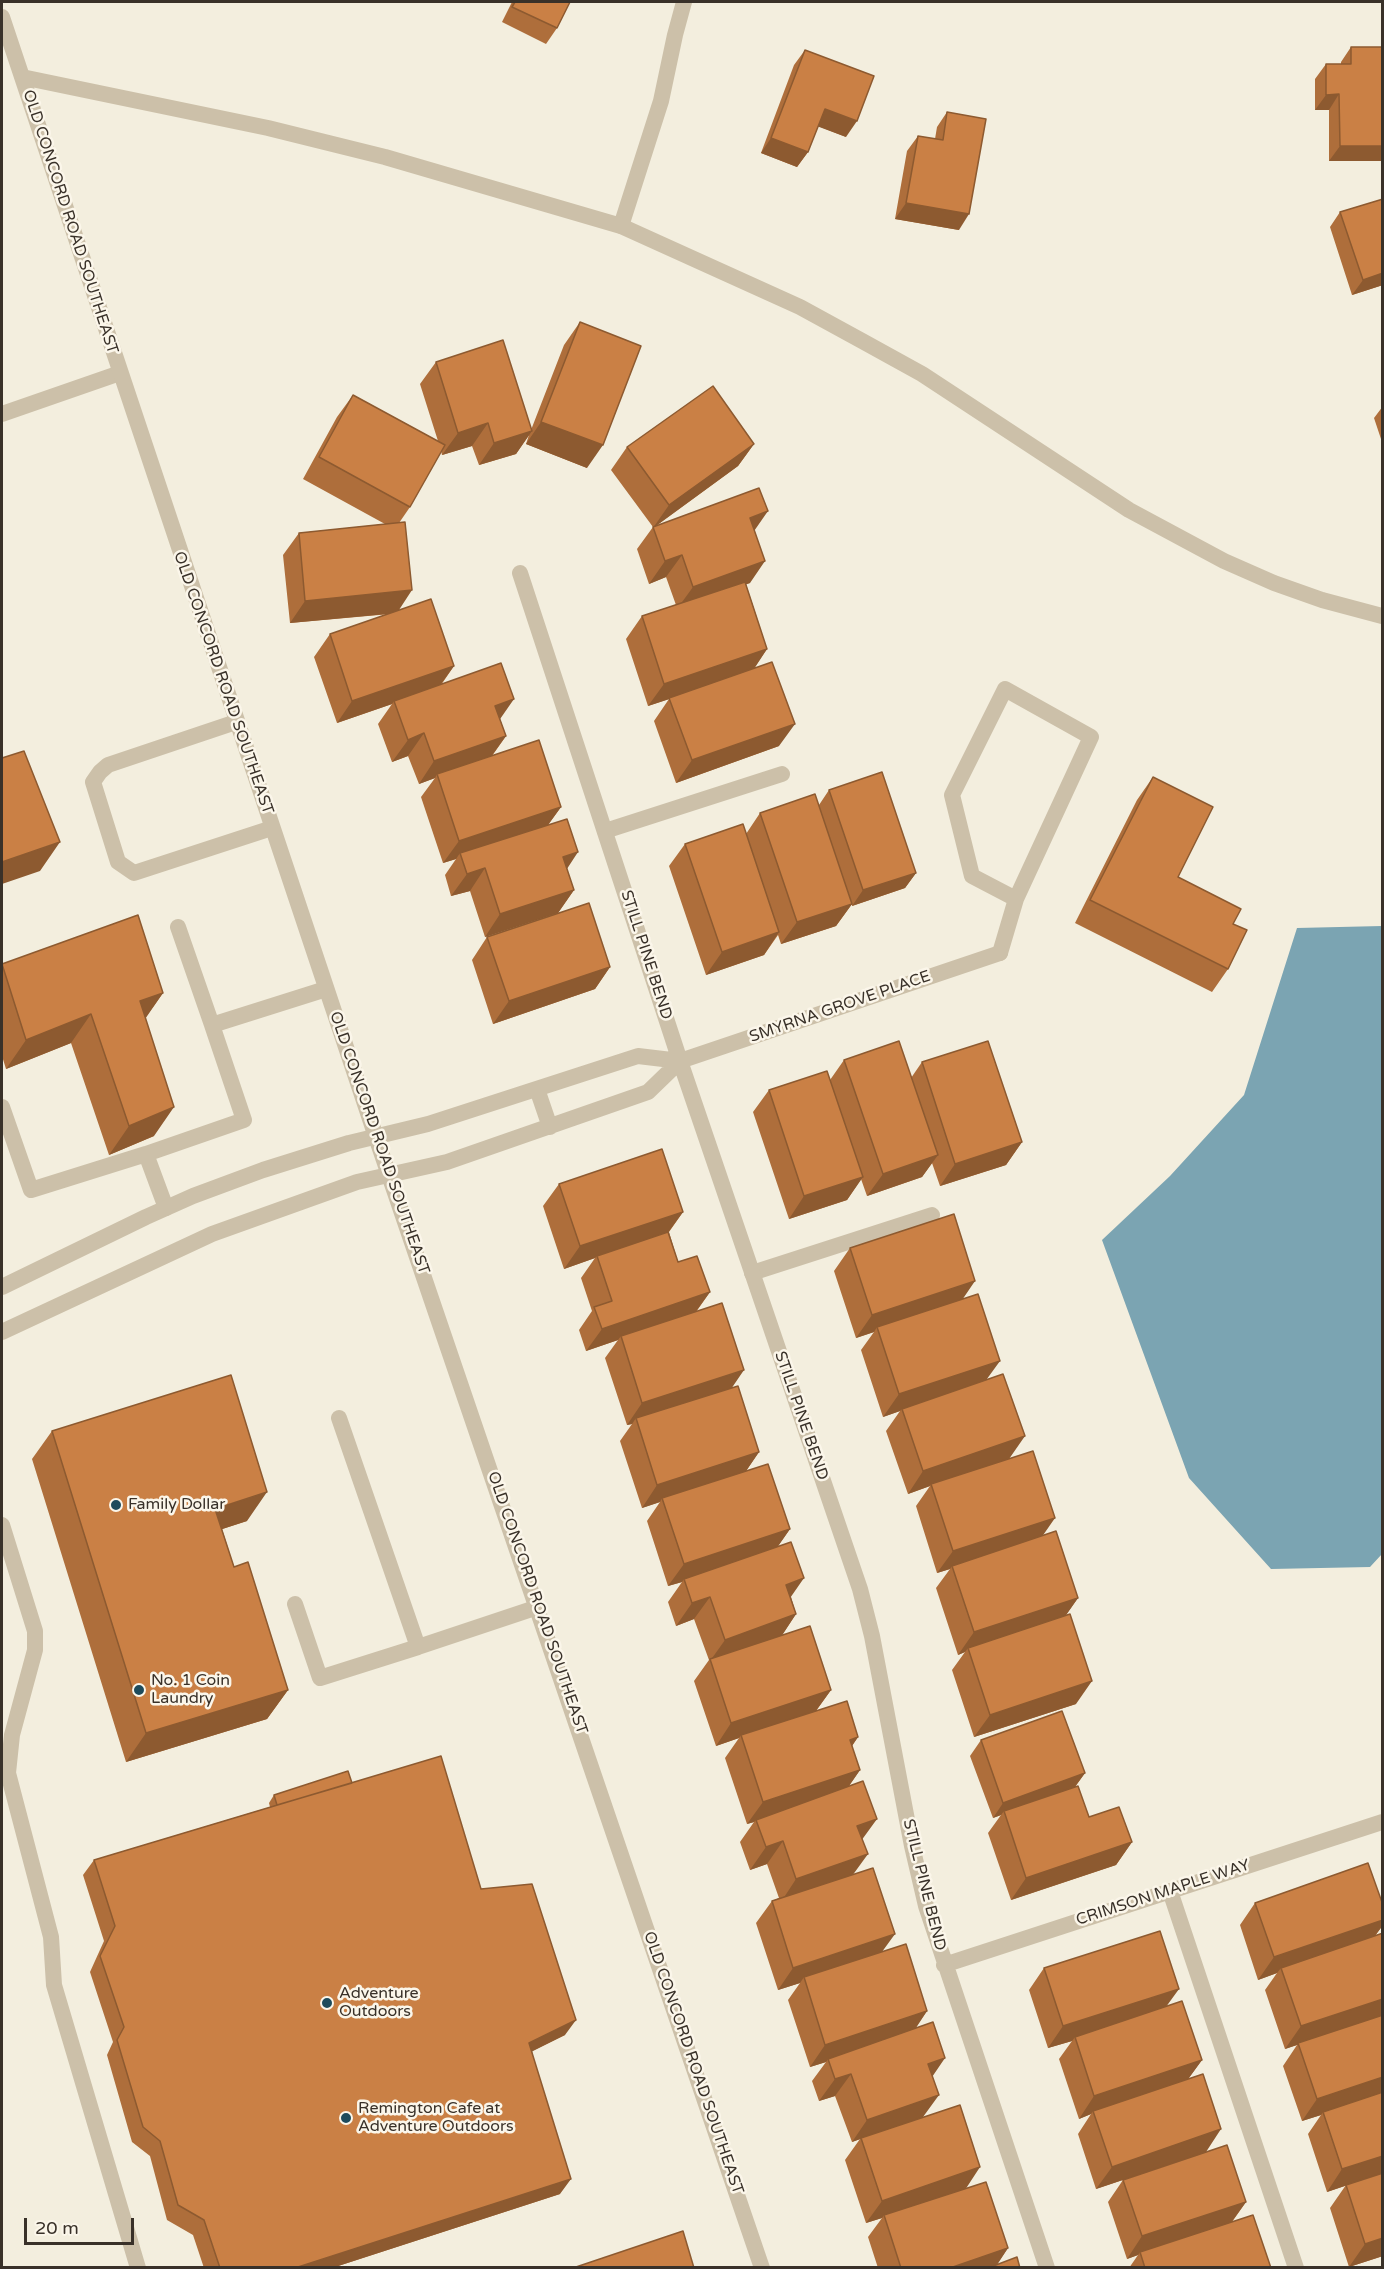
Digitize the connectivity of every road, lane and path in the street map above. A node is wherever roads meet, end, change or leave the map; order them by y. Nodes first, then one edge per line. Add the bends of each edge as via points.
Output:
1 (684, 2) edge
2 (2, 17) edge
3 (22, 77) junction
4 (621, 226) junction
5 (120, 373) junction
6 (2, 414) edge
7 (520, 573) dead end
8 (1383, 616) edge
9 (236, 722) junction
10 (782, 774) dead end
11 (272, 828) junction
12 (605, 831) junction
13 (1016, 899) junction
14 (178, 927) dead end
15 (326, 989) junction
16 (212, 1025) junction
17 (680, 1060) junction
18 (537, 1089) junction
19 (2, 1107) edge
20 (550, 1127) junction
21 (376, 1137) junction
22 (146, 1154) junction
23 (390, 1175) junction
24 (166, 1208) junction
25 (932, 1215) dead end
26 (752, 1273) junction
27 (2, 1287) edge
28 (2, 1332) edge
29 (339, 1418) dead end
30 (2, 1525) edge
31 (295, 1604) dead end
32 (538, 1607) junction
33 (418, 1647) junction
34 (1383, 1822) edge
35 (1170, 1891) junction
36 (945, 1965) junction
37 (138, 2268) edge
38 (762, 2268) edge
39 (1047, 2268) edge
40 (1296, 2268) edge

1 - 4 street via 661,101
2 - 3 street, OLD CONCORD ROAD SOUTHEAST
3 - 4 street via 186,109 385,157
3 - 5 street, OLD CONCORD ROAD SOUTHEAST
4 - 8 street via 779,298 874,347 922,374 1129,510 1224,561 1274,584
5 - 6 street
5 - 9 street, OLD CONCORD ROAD SOUTHEAST
7 - 12 street, STILL PINE BEND
9 - 11 street, OLD CONCORD ROAD SOUTHEAST
9 - 11 street via 108,765 100,772 93,782 118,862 134,873
10 - 12 street
11 - 15 street, OLD CONCORD ROAD SOUTHEAST
12 - 17 street, STILL PINE BEND
13 - 13 street via 1090,737 1005,689 952,795 972,876
13 - 17 street, SMYRNA GROVE PLACE via 1000,953
14 - 16 street
15 - 16 street
15 - 21 street, OLD CONCORD ROAD SOUTHEAST
16 - 22 street via 244,1120
17 - 18 street, SMYRNA GROVE PLACE via 638,1056
17 - 20 street, SMYRNA GROVE PLACE via 648,1092
17 - 26 street, STILL PINE BEND
18 - 20 street
18 - 21 street, SMYRNA GROVE PLACE
19 - 22 street via 31,1190
20 - 23 street, SMYRNA GROVE PLACE via 447,1162
21 - 23 street, OLD CONCORD ROAD SOUTHEAST
21 - 24 street, SMYRNA GROVE PLACE via 263,1170
22 - 24 street
23 - 28 street, SMYRNA GROVE PLACE via 357,1182 212,1234
23 - 32 street, OLD CONCORD ROAD SOUTHEAST
24 - 27 street, SMYRNA GROVE PLACE
25 - 26 street
26 - 36 street, STILL PINE BEND via 860,1589 912,1846
29 - 33 street
30 - 37 street via 35,1631 35,1650 12,1735 8,1773 51,1937 54,1985
31 - 33 street via 320,1678
32 - 33 street
32 - 38 street, OLD CONCORD ROAD SOUTHEAST
34 - 35 street, CRIMSON MAPLE WAY
35 - 36 street, CRIMSON MAPLE WAY
35 - 40 street
36 - 39 street, STILL PINE BEND

